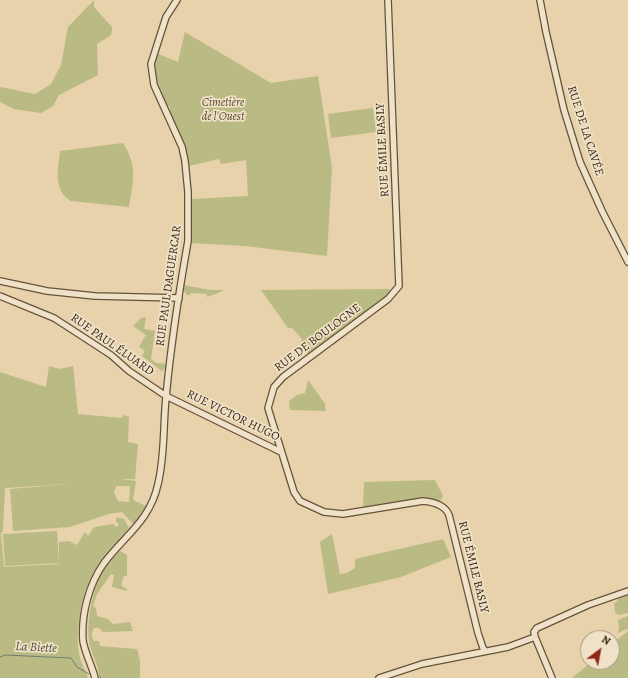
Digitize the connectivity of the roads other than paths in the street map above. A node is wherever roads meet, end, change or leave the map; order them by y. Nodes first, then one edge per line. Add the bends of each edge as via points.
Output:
1 (177, 0) edge
2 (388, 0) edge
3 (540, 0) edge
4 (628, 262) edge
5 (0, 281) edge
6 (0, 296) edge
7 (392, 296) joint
8 (179, 298) junction
9 (166, 396) junction
10 (281, 452) junction
11 (444, 508) joint
12 (628, 591) edge
13 (478, 633) junction
14 (535, 637) junction
15 (492, 650) junction
16 (485, 651) junction
17 (469, 654) junction
18 (95, 678) edge
19 (379, 678) edge
20 (552, 678) edge

1 - 8 street, RUE PAUL DAGUERCAR via 166,17 151,64 154,85 182,147 185,161 189,227
2 - 7 street, RUE ÉMILE BASLY via 400,278 398,289
3 - 4 street, RUE DE LA CAVÉE via 564,110 580,162
5 - 8 street via 74,294
6 - 9 street, RUE PAUL ÉLUARD via 54,318 111,354 129,371
7 - 10 street, RUE DE BOULOGNE via 274,387 268,408
8 - 9 street, RUE PAUL DAGUERCAR
9 - 10 street, RUE VICTOR HUGO
9 - 18 street, RUE PAUL DAGUERCAR via 162,462 153,500 140,523 99,571 86,607 84,642
10 - 11 street, RUE VICTOR HUGO via 296,495 304,504 319,510 343,514 423,501
11 - 13 street, RUE ÉMILE BASLY via 449,515
12 - 14 street via 588,604 537,628 534,632
13 - 15 street, RUE ÉMILE BASLY via 486,647
13 - 16 street, RUE ÉMILE BASLY
13 - 17 street, RUE ÉMILE BASLY via 479,646
14 - 15 street via 515,646
14 - 20 street
15 - 16 street
16 - 17 street
17 - 19 street via 433,661

